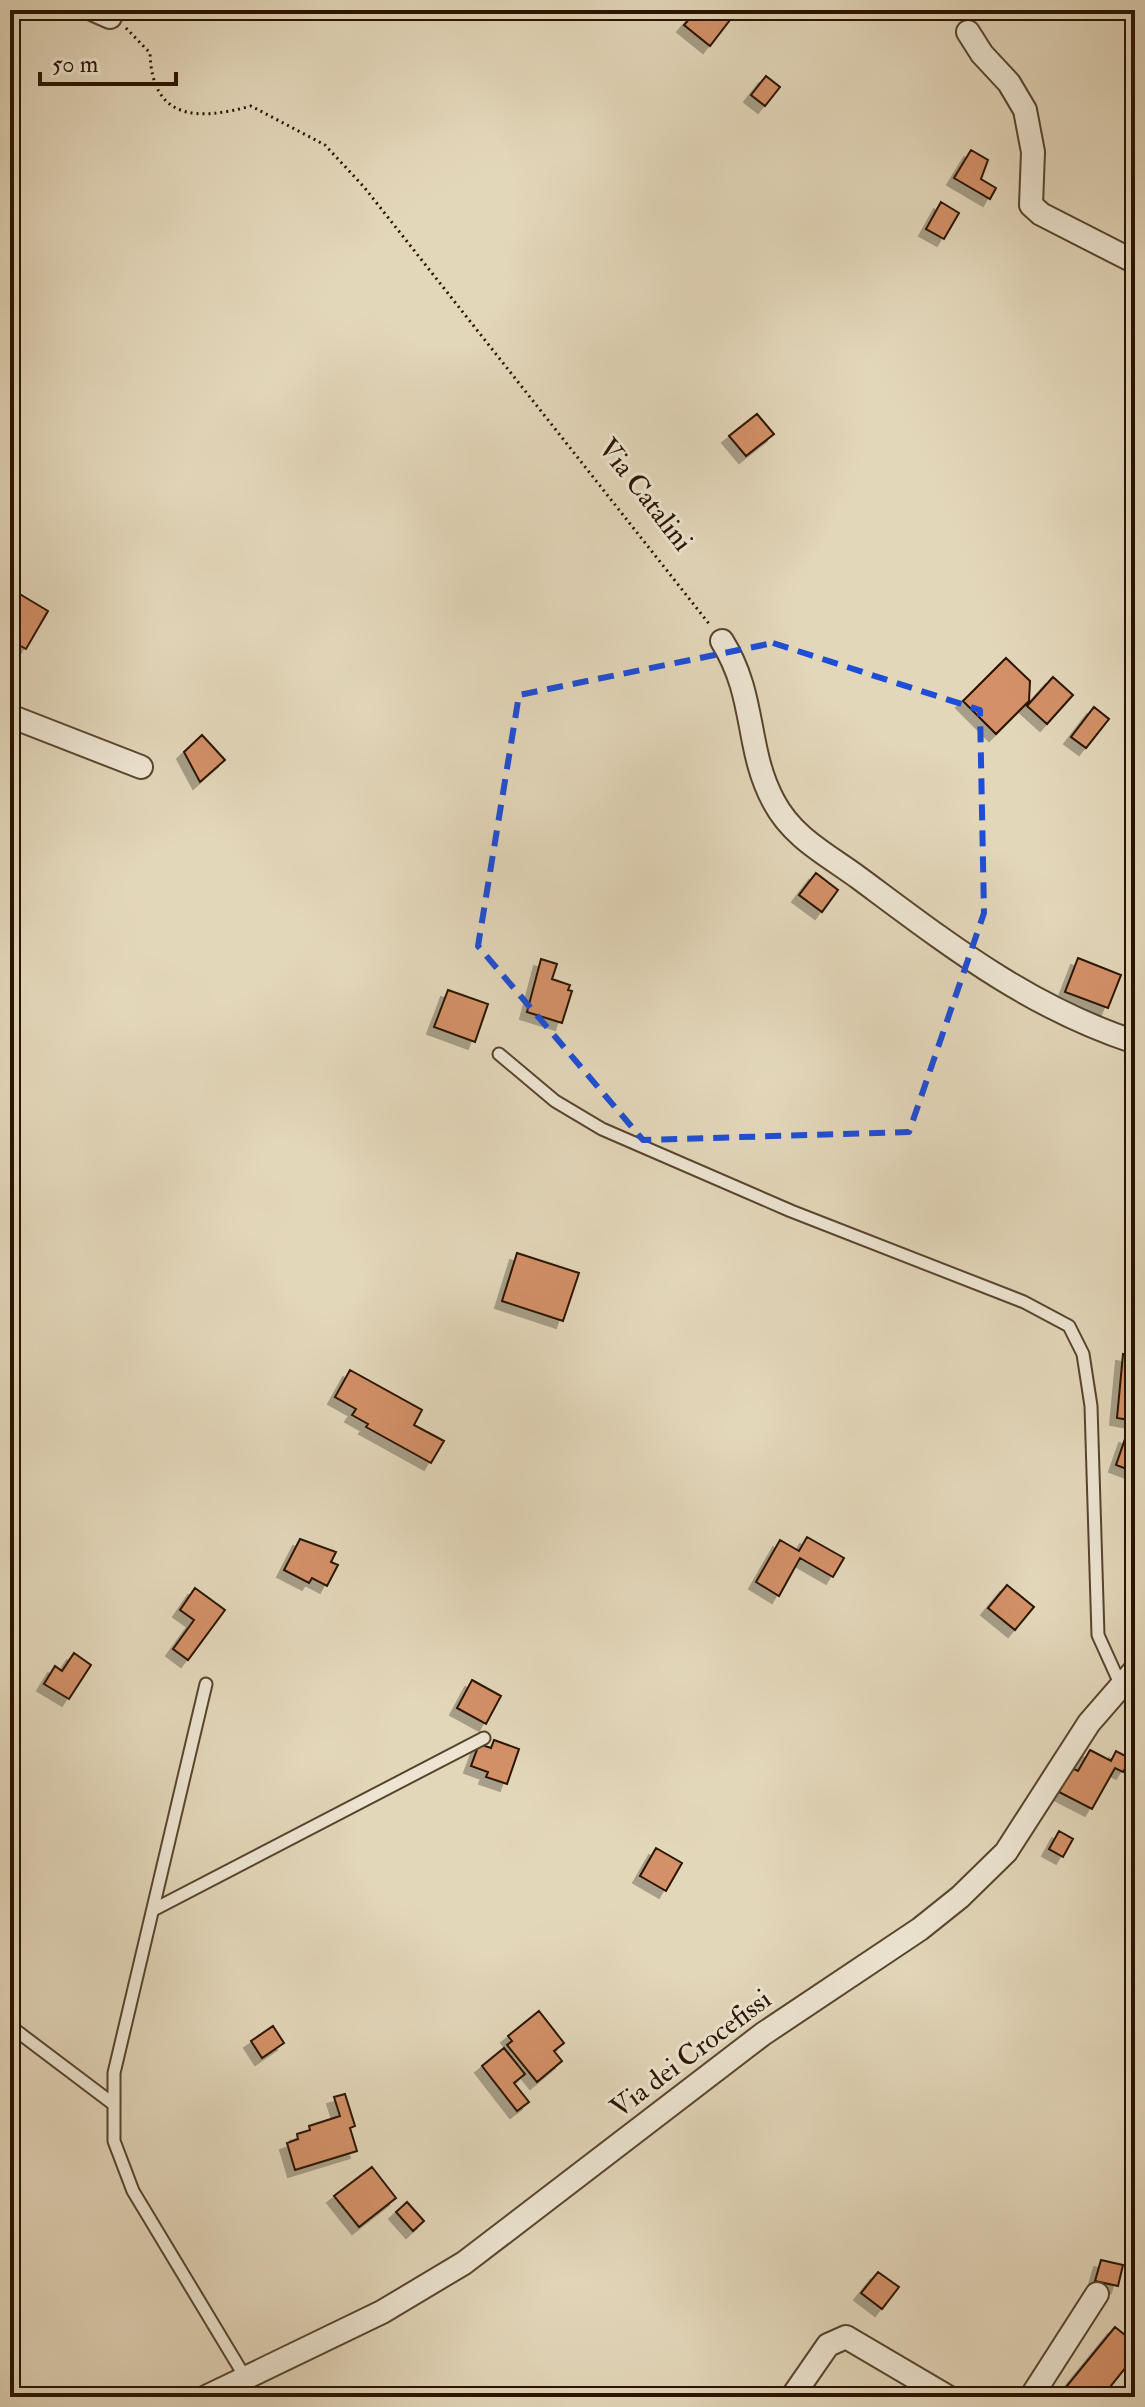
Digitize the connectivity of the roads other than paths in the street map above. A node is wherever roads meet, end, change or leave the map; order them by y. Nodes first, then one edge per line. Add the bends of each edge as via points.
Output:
1 (968, 32) dead end
2 (1135, 262) edge
3 (722, 641) road end
4 (10, 716) edge
5 (141, 767) dead end
6 (1135, 1042) edge
7 (499, 1054) dead end
8 (1128, 1680) edge
9 (206, 1684) dead end
10 (484, 1738) dead end
11 (153, 1910) junction
12 (10, 2026) edge
13 (112, 2103) junction
14 (1097, 2294) dead end
15 (245, 2377) junction
16 (206, 2397) edge
17 (792, 2397) edge
18 (948, 2397) edge
19 (1031, 2397) edge

1 - 2 street via 1022,102 1032,144 1031,205
3 - 6 street via 746,691 766,786 795,831 981,968
4 - 5 street
7 - 8 lane via 555,1101 602,1129 780,1207 1024,1302 1069,1326 1083,1354 1091,1406 1098,1635
8 - 15 street, Via dei Crocefissi via 1089,1723 1006,1852 941,1912 763,2034 476,2256 382,2312
9 - 11 lane
10 - 11 lane
11 - 13 lane via 117,2060
12 - 13 lane
13 - 15 lane via 114,2141 128,2182
14 - 19 street
15 - 16 street, Via dei Crocefissi
17 - 18 street via 828,2345 846,2337

